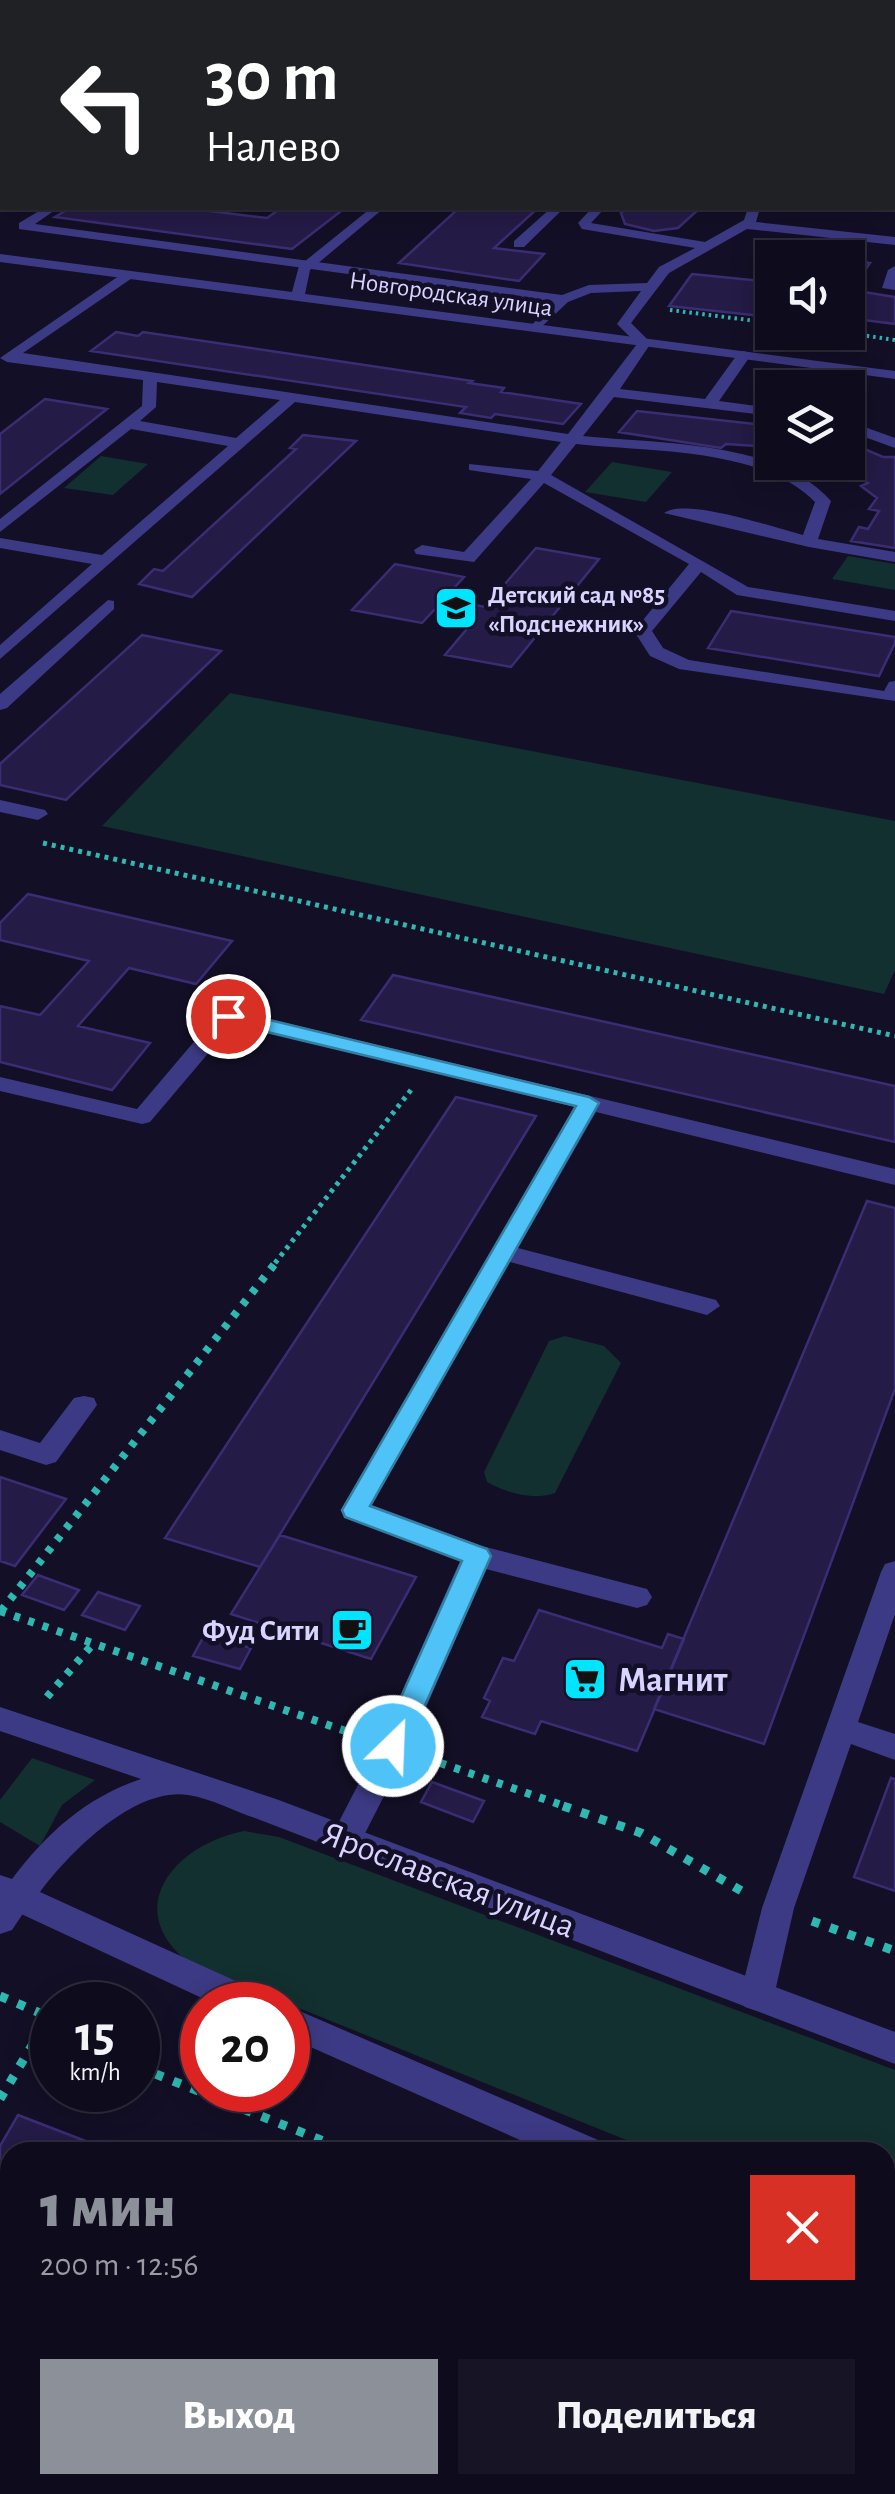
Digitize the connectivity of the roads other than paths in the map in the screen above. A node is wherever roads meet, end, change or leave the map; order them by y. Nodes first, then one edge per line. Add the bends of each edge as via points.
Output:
1 (49, 210) edge
2 (376, 210) edge
3 (556, 210) edge
4 (598, 210) edge
5 (753, 210) edge
6 (745, 225) junction
7 (895, 241) edge
8 (520, 244) dead end
9 (709, 246) junction
10 (0, 258) edge
11 (310, 264) junction
12 (895, 270) edge
13 (131, 274) junction
14 (895, 286) edge
15 (652, 287) junction
16 (298, 294) junction
17 (562, 298) junction
18 (536, 328) junction
19 (644, 342) junction
20 (744, 355) junction
21 (6, 360) edge
22 (150, 376) junction
23 (895, 376) edge
24 (610, 392) junction
25 (293, 396) junction
26 (709, 404) junction
27 (755, 410) edge
28 (129, 424) junction
29 (865, 432) edge
30 (572, 439) junction
31 (239, 443) junction
32 (895, 443) edge
33 (475, 467) dead end
34 (542, 476) junction
35 (672, 513) dead end
36 (0, 527) edge
37 (808, 542) junction
38 (0, 544) edge
39 (422, 550) dead end
40 (895, 557) edge
41 (106, 561) junction
42 (699, 563) junction
43 (108, 605) dead end
44 (895, 616) edge
45 (0, 654) edge
46 (0, 670) edge
47 (30, 676) junction
48 (895, 686) edge
49 (0, 704) edge
50 (0, 806) edge
51 (38, 814) road end
52 (0, 1084) edge
53 (589, 1103) junction
54 (895, 1176) edge
55 (502, 1252) junction
56 (707, 1306) dead end
57 (84, 1405) dead end
58 (0, 1440) edge
59 (478, 1556) junction
60 (895, 1572) edge
61 (637, 1597) dead end
62 (0, 1719) edge
63 (840, 1728) junction
64 (895, 1747) edge
65 (188, 1780) junction
66 (346, 1840) junction
67 (5, 1903) edge
68 (196, 1982) edge
69 (758, 1996) junction
70 (310, 2032) edge
71 (895, 2048) edge
72 (532, 2142) edge

1 - 11 street via 23,226
2 - 11 street
3 - 8 street
4 - 9 street via 586,226
5 - 6 street
6 - 7 street
6 - 9 street
9 - 15 street via 664,270
10 - 13 street, Новгородская улица
11 - 16 street
11 - 17 street
12 - 14 street via 888,285
13 - 16 street, Новгородская улица
13 - 21 street
15 - 17 street
15 - 19 street via 624,324
16 - 18 street, Новгородская улица
17 - 18 street
18 - 19 street, Новгородская улица
19 - 20 street, Новгородская улица
19 - 24 street
20 - 23 street, Новгородская улица
20 - 26 street
21 - 22 street
22 - 25 street
22 - 28 street via 150,407
24 - 26 street
24 - 30 street
25 - 30 street
25 - 31 street
26 - 27 street
28 - 31 street
28 - 36 street
29 - 32 street
30 - 34 street
30 - 37 street via 722,458 803,482 823,502
31 - 41 street
33 - 34 street
34 - 39 street via 468,558
34 - 42 street
35 - 37 street
37 - 40 street
38 - 41 street
41 - 45 street
42 - 44 street via 742,591
42 - 48 street via 643,631 656,652 685,665 890,698
43 - 47 street
46 - 47 street
47 - 49 street
50 - 51 street
52 - 53 street via 142,1117 228,1016
53 - 54 street
53 - 55 street
55 - 56 street
55 - 59 street via 354,1510
57 - 58 street via 46,1455
59 - 61 street
59 - 66 street
60 - 63 street
62 - 65 street, Ярославская улица
63 - 64 street
63 - 69 street via 778,1908
65 - 66 street, Ярославская улица
65 - 67 street via 130,1794 86,1819
66 - 69 street, Ярославская улица
67 - 68 street
69 - 71 street, Ярославская улица
70 - 72 street

